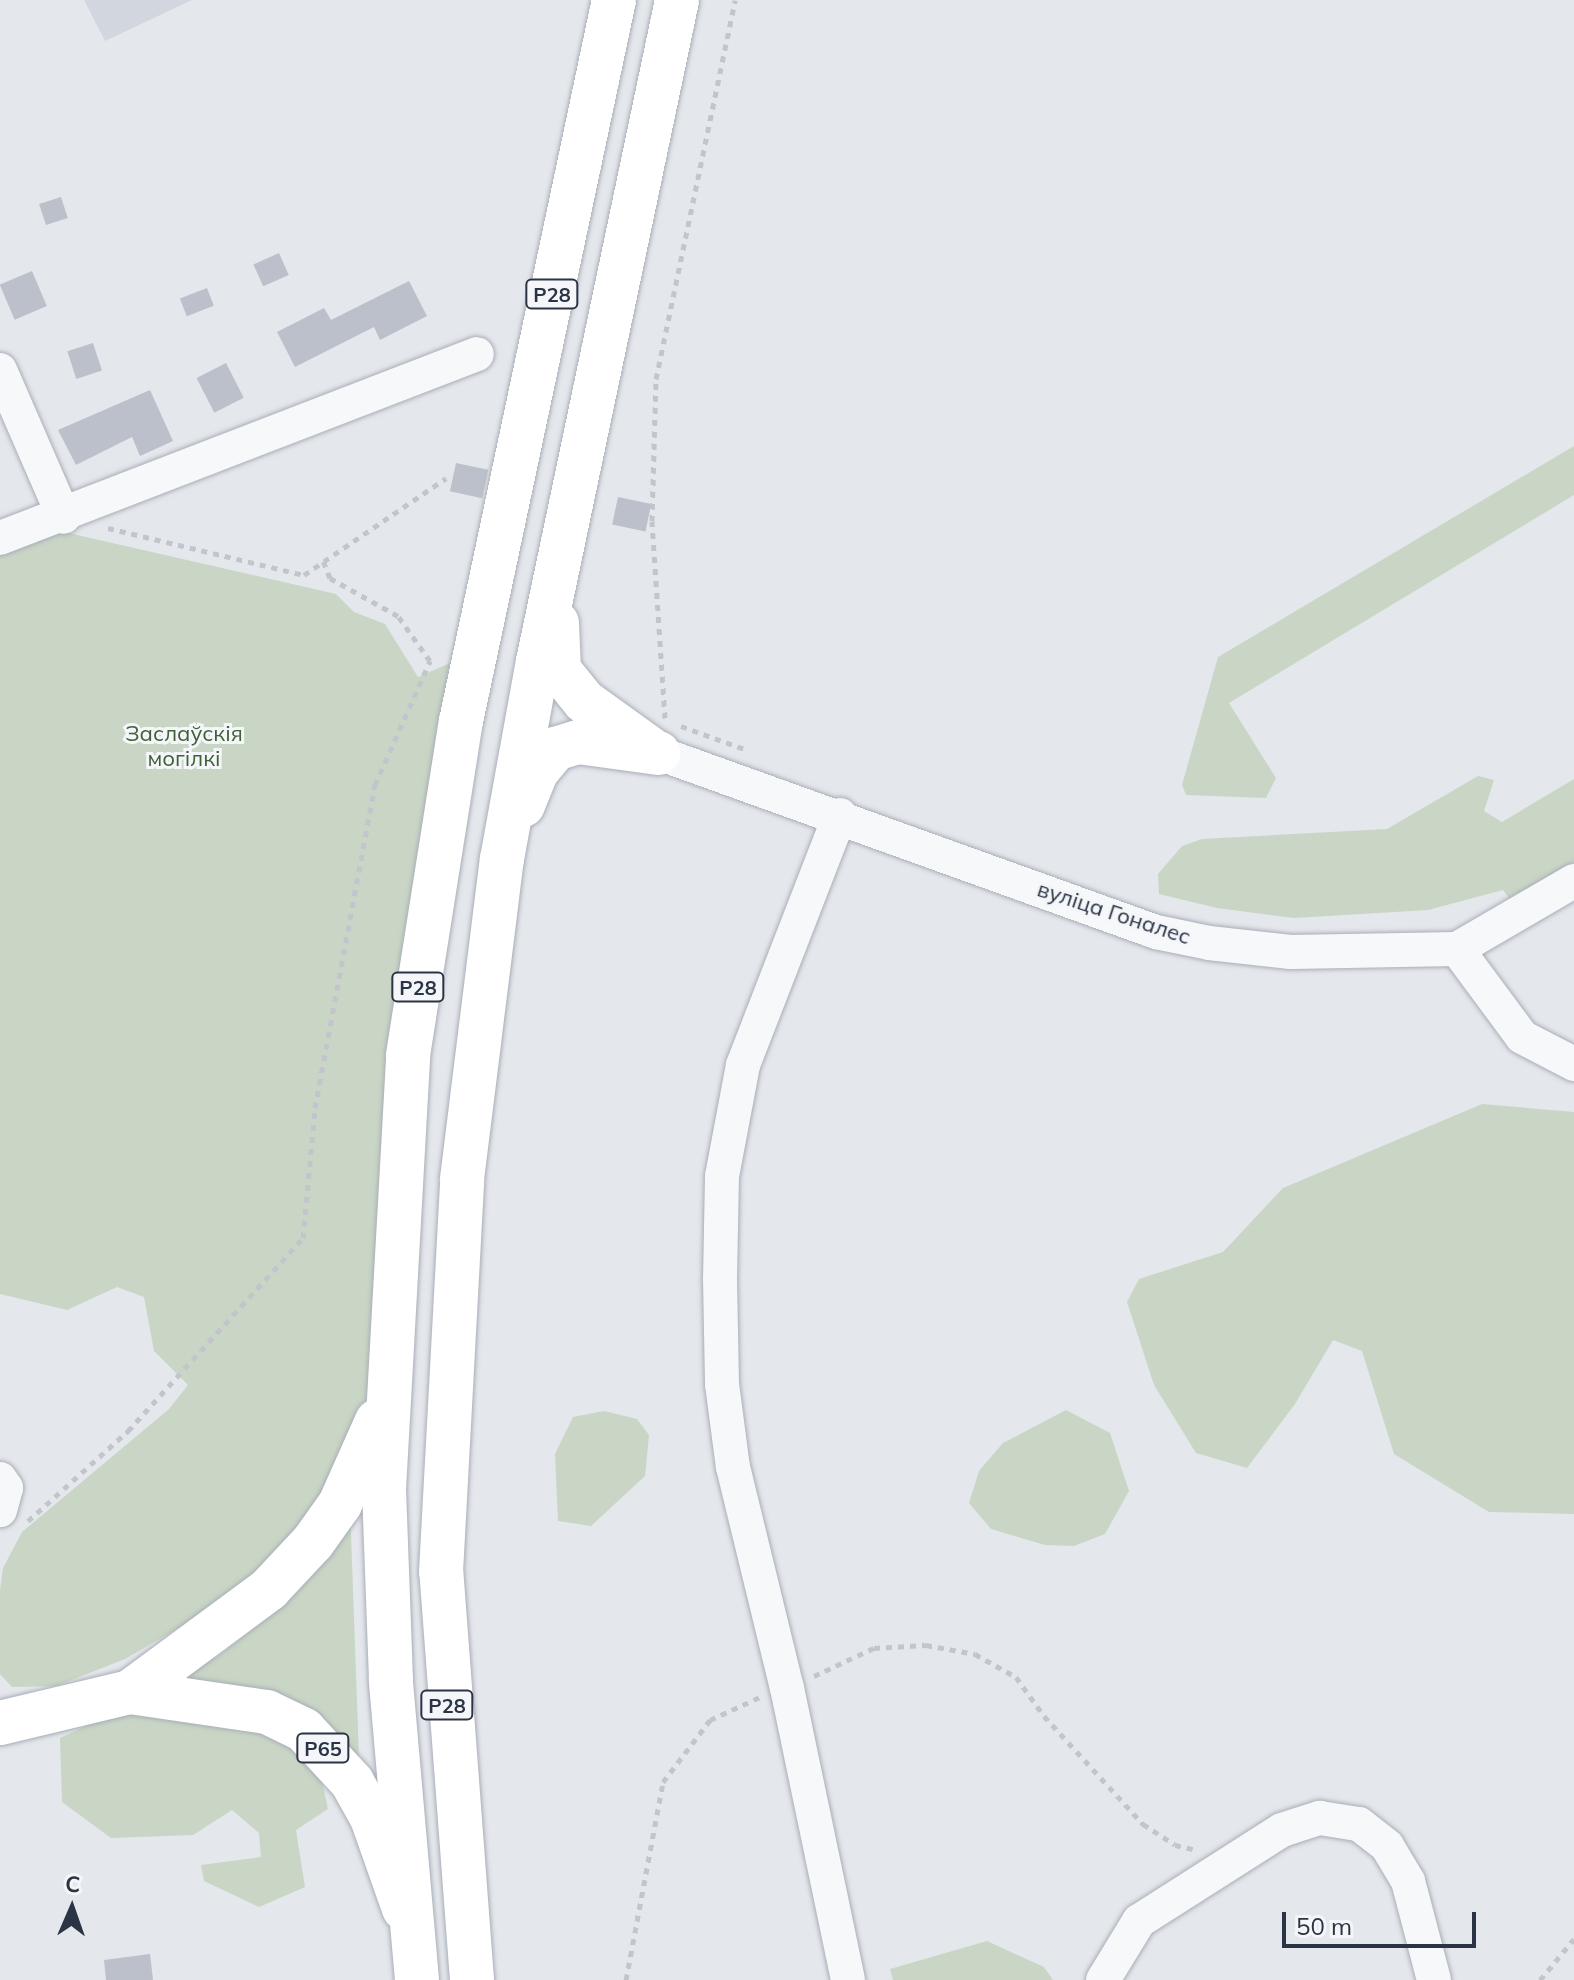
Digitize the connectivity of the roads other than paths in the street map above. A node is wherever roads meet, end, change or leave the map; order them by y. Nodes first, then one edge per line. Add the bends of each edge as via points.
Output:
1 (614, 0) edge
2 (677, 0) edge
3 (477, 354) dead end
4 (0, 370) edge
5 (64, 517) junction
6 (0, 538) edge
7 (555, 585) junction
8 (658, 753) junction
9 (840, 815) junction
10 (502, 859) junction
11 (1574, 881) edge
12 (1457, 949) junction
13 (1574, 1064) edge
14 (386, 1392) junction
15 (0, 1479) edge
16 (12, 1517) edge
17 (130, 1692) junction
18 (0, 1723) edge
19 (412, 1931) junction
20 (417, 1980) edge
21 (472, 1980) edge
22 (848, 1980) edge
23 (1103, 1980) edge
24 (1434, 1980) edge

1 - 14 main road, Р28 via 432,878 408,1055
2 - 7 main road, Р28
3 - 5 street
4 - 5 street
5 - 6 street
7 - 8 main road via 559,670 584,701
7 - 10 main road, Р28
8 - 9 street, вуліца Гоналес
8 - 10 main road via 578,742 555,749 536,772
9 - 12 street, вуліца Гоналес via 1122,920 1196,941 1291,952
9 - 22 street via 743,1065 722,1176 722,1384 733,1467 787,1688
10 - 21 main road, Р28 via 462,1179 441,1572
11 - 12 street, вуліца Гоналес
12 - 13 street via 1522,1037
14 - 17 main road, Р65 via 340,1504 313,1542 269,1589
14 - 19 main road, Р28 via 391,1680
15 - 16 street
17 - 18 main road, Р65
17 - 19 main road, Р65 via 267,1712 304,1730 352,1782 372,1818
19 - 20 main road, Р28
23 - 24 street via 1139,1921 1282,1830 1320,1818 1359,1824 1387,1846 1408,1881

